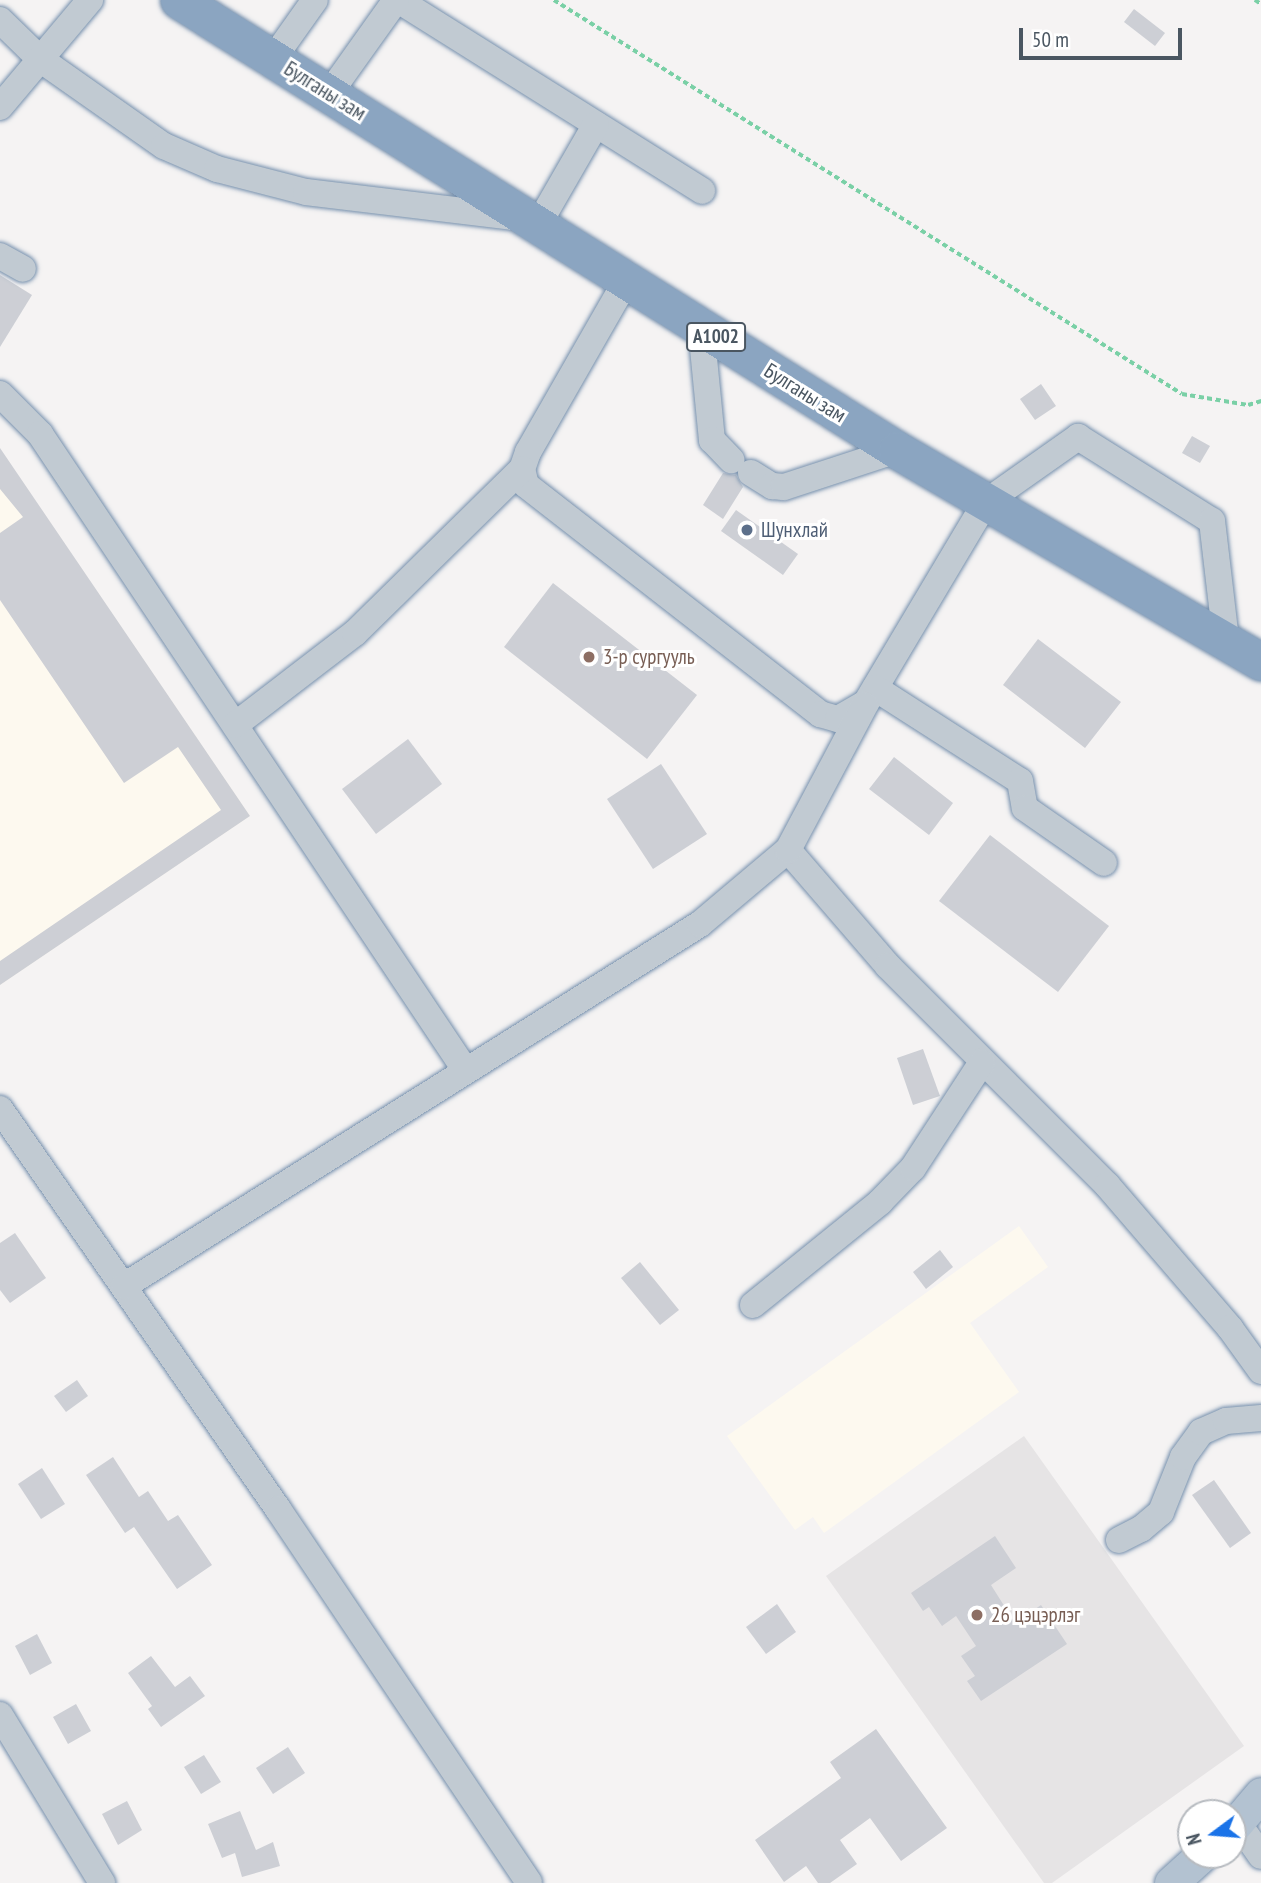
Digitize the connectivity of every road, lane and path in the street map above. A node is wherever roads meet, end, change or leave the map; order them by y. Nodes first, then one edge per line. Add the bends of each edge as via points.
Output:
1 (90, 0) edge
2 (179, 0) edge
3 (315, 0) edge
4 (397, 0) edge
5 (554, 0) edge
6 (1255, 0) edge
7 (1261, 4) edge
8 (0, 20) edge
9 (40, 59) junction
10 (273, 59) junction
11 (329, 94) junction
12 (0, 107) edge
13 (596, 124) junction
14 (702, 191) dead end
15 (533, 222) junction
16 (0, 256) edge
17 (23, 270) dead end
18 (626, 281) junction
19 (701, 328) junction
20 (0, 394) edge
21 (1261, 401) edge
22 (897, 450) junction
23 (522, 469) junction
24 (986, 502) junction
25 (1226, 641) junction
26 (1261, 662) edge
27 (871, 696) junction
28 (235, 725) junction
29 (788, 850) junction
30 (1104, 863) dead end
31 (982, 1062) junction
32 (466, 1071) junction
33 (0, 1108) edge
34 (124, 1286) junction
35 (753, 1305) dead end
36 (1261, 1371) edge
37 (1261, 1418) edge
38 (1119, 1540) dead end
39 (0, 1715) edge
40 (1261, 1794) edge
41 (1247, 1811) edge
42 (1247, 1839) edge
43 (1261, 1856) edge
44 (1186, 1869) edge
45 (102, 1883) edge
46 (529, 1883) edge
47 (1171, 1883) edge

1 - 9 street
2 - 10 highway, Булганы зам / A1002
3 - 10 street
4 - 11 street
4 - 13 street
5 - 21 path via 1182,394 1248,405
6 - 7 path
8 - 9 street
9 - 12 street
9 - 15 street via 164,146 216,169 306,192
10 - 11 highway, Булганы зам / A1002
11 - 15 highway, Булганы зам / A1002
13 - 14 street
13 - 15 street
15 - 18 highway, Булганы зам / A1002
16 - 17 street
18 - 19 highway, Булганы зам / A1002
18 - 23 street
19 - 22 highway, Булганы зам / A1002
19 - 22 street via 712,440 741,467 772,486 783,487
20 - 28 street via 40,434
22 - 24 highway, Булганы зам / A1002
23 - 27 street via 526,485 541,500 820,714 838,719
23 - 28 street via 355,633
24 - 25 highway, Булганы зам / A1002
24 - 25 street via 1078,437 1212,521
24 - 27 street
25 - 26 highway, Булганы зам / A1002
27 - 29 street
27 - 30 street via 1020,780 1025,808
28 - 32 street
29 - 31 street via 888,965
29 - 32 street via 700,924
31 - 35 street via 913,1168 880,1202
31 - 36 street via 1107,1185 1230,1328
32 - 34 street
33 - 34 street
34 - 46 street
37 - 38 street via 1226,1422 1201,1432 1183,1457 1161,1512
39 - 45 street
40 - 41 main road
42 - 43 street
44 - 47 main road

